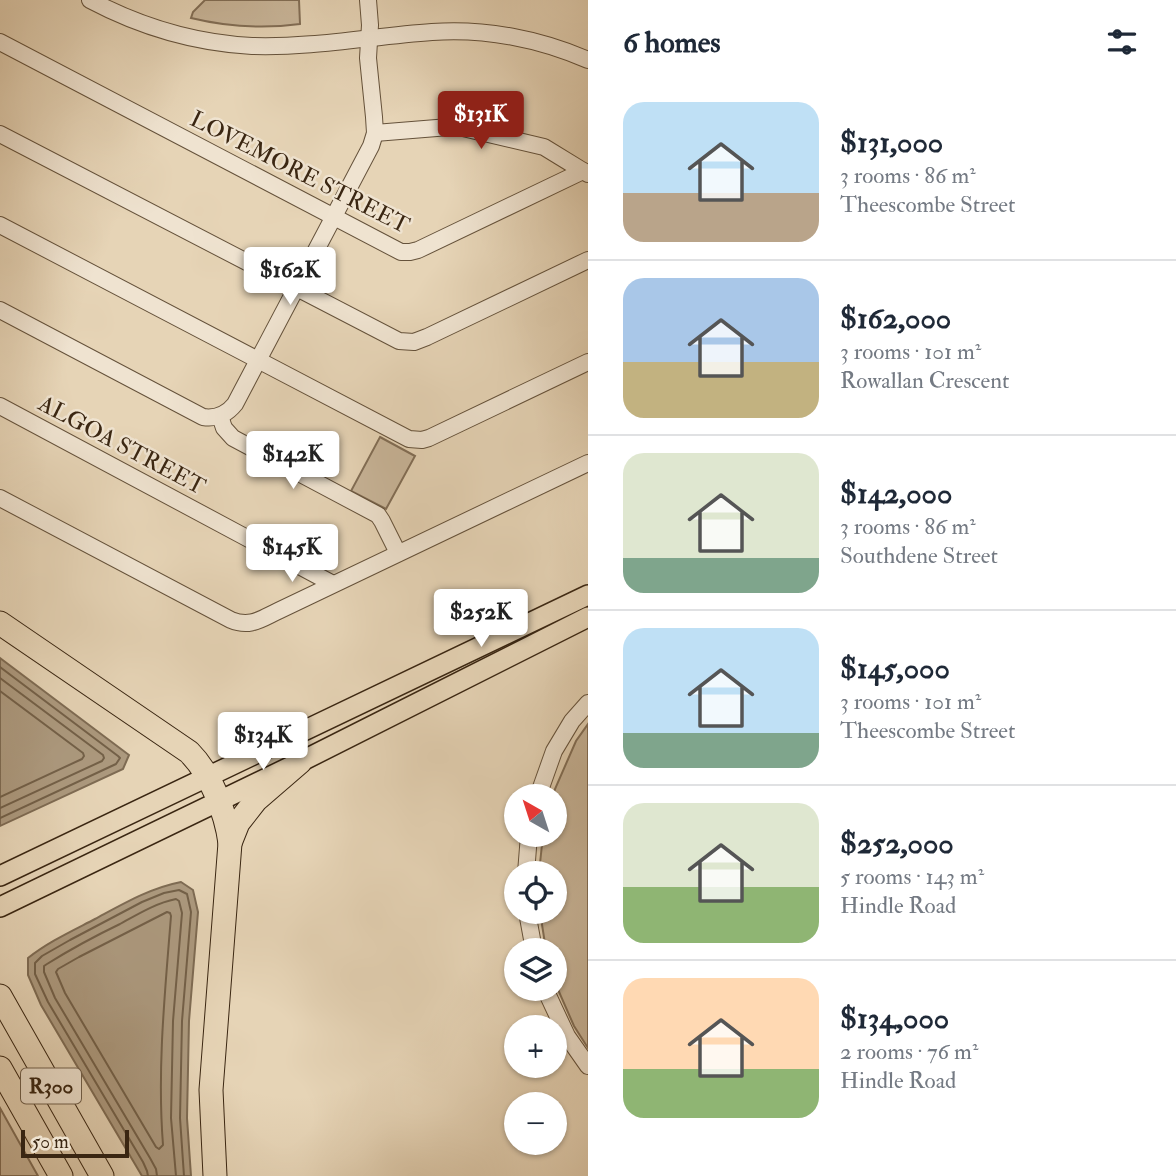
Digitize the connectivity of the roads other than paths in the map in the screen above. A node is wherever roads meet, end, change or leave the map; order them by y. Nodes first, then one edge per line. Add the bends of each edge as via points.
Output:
1 (90, 0) edge
2 (368, 0) edge
3 (369, 38) junction
4 (0, 41) edge
5 (588, 60) edge
6 (374, 132) junction
7 (0, 134) edge
8 (585, 172) edge
9 (334, 217) junction
10 (0, 225) edge
11 (588, 260) edge
12 (296, 289) junction
13 (2, 315) edge
14 (258, 360) junction
15 (588, 362) edge
16 (0, 406) edge
17 (220, 416) junction
18 (588, 463) edge
19 (0, 498) edge
20 (398, 554) junction
21 (333, 584) junction
22 (588, 595) edge
23 (588, 617) edge
24 (0, 623) edge
25 (588, 703) edge
26 (300, 762) junction
27 (206, 777) junction
28 (542, 784) edge
29 (218, 801) junction
30 (230, 843) junction
31 (0, 876) edge
32 (5, 905) edge
33 (0, 996) edge
34 (551, 1001) edge
35 (588, 1066) edge
36 (0, 1068) edge
37 (61, 1176) edge
38 (102, 1176) edge
39 (215, 1176) edge

1 - 3 street via 160,30 231,44 276,46
2 - 3 street
3 - 5 street via 474,32 541,43
3 - 6 street
4 - 9 street, LOVEMORE STREET
6 - 8 street via 463,128 544,147
6 - 9 street
7 - 12 street
8 - 9 street, LOVEMORE STREET via 411,252 401,252
9 - 12 street
10 - 14 street
11 - 12 street via 414,342 390,338
12 - 14 street
13 - 17 street via 203,416
14 - 15 street via 416,440 429,438
14 - 17 street via 235,404
16 - 21 street, ALGOA STREET
17 - 20 street via 233,438 378,515
18 - 20 street
19 - 21 street via 238,623 254,622
20 - 21 street
22 - 27 main road
23 - 26 main road
24 - 27 highway via 181,745
25 - 28 street via 554,751
26 - 29 main road
26 - 30 highway via 256,800 238,823
27 - 29 highway
27 - 31 main road
29 - 30 highway via 228,823
29 - 32 main road
30 - 39 highway via 211,1078
33 - 38 highway, R300
34 - 35 street
36 - 37 highway, R300

